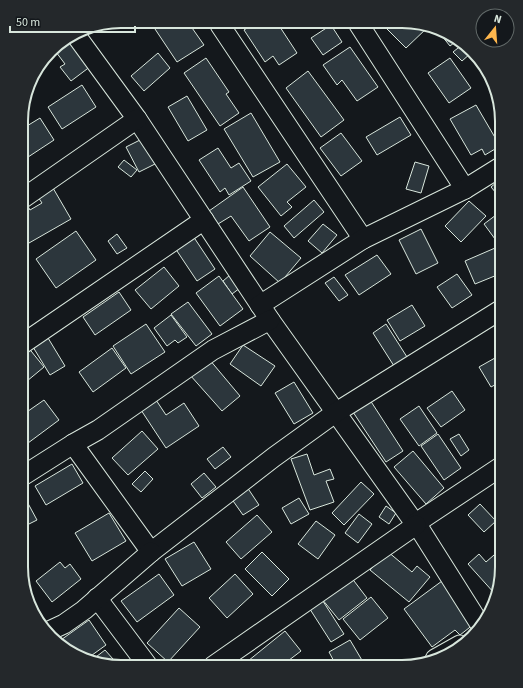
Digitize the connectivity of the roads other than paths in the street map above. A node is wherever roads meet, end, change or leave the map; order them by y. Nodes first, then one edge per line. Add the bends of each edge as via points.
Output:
1 (222, 28) edge
2 (361, 28) edge
3 (79, 39) edge
4 (137, 119) junction
5 (495, 170) edge
6 (465, 189) junction
7 (28, 195) edge
8 (204, 220) junction
9 (363, 239) junction
10 (265, 313) junction
11 (495, 313) edge
12 (28, 340) edge
13 (335, 414) junction
14 (73, 444) junction
15 (495, 471) edge
16 (28, 473) edge
17 (416, 524) junction
18 (150, 552) junction
19 (97, 598) junction
20 (477, 620) edge
21 (52, 630) edge
22 (144, 660) edge
23 (222, 660) edge

1 - 9 street
2 - 6 street
3 - 4 street
4 - 7 street
4 - 8 street
5 - 6 street
6 - 9 street
8 - 10 street
8 - 12 street
9 - 10 street
10 - 13 street
10 - 14 street via 98,430
11 - 13 street
13 - 17 street
13 - 18 street via 274,457
14 - 16 street
14 - 18 street
15 - 17 street
17 - 20 street
17 - 23 street
18 - 19 street
19 - 21 street via 64,624
19 - 22 street

